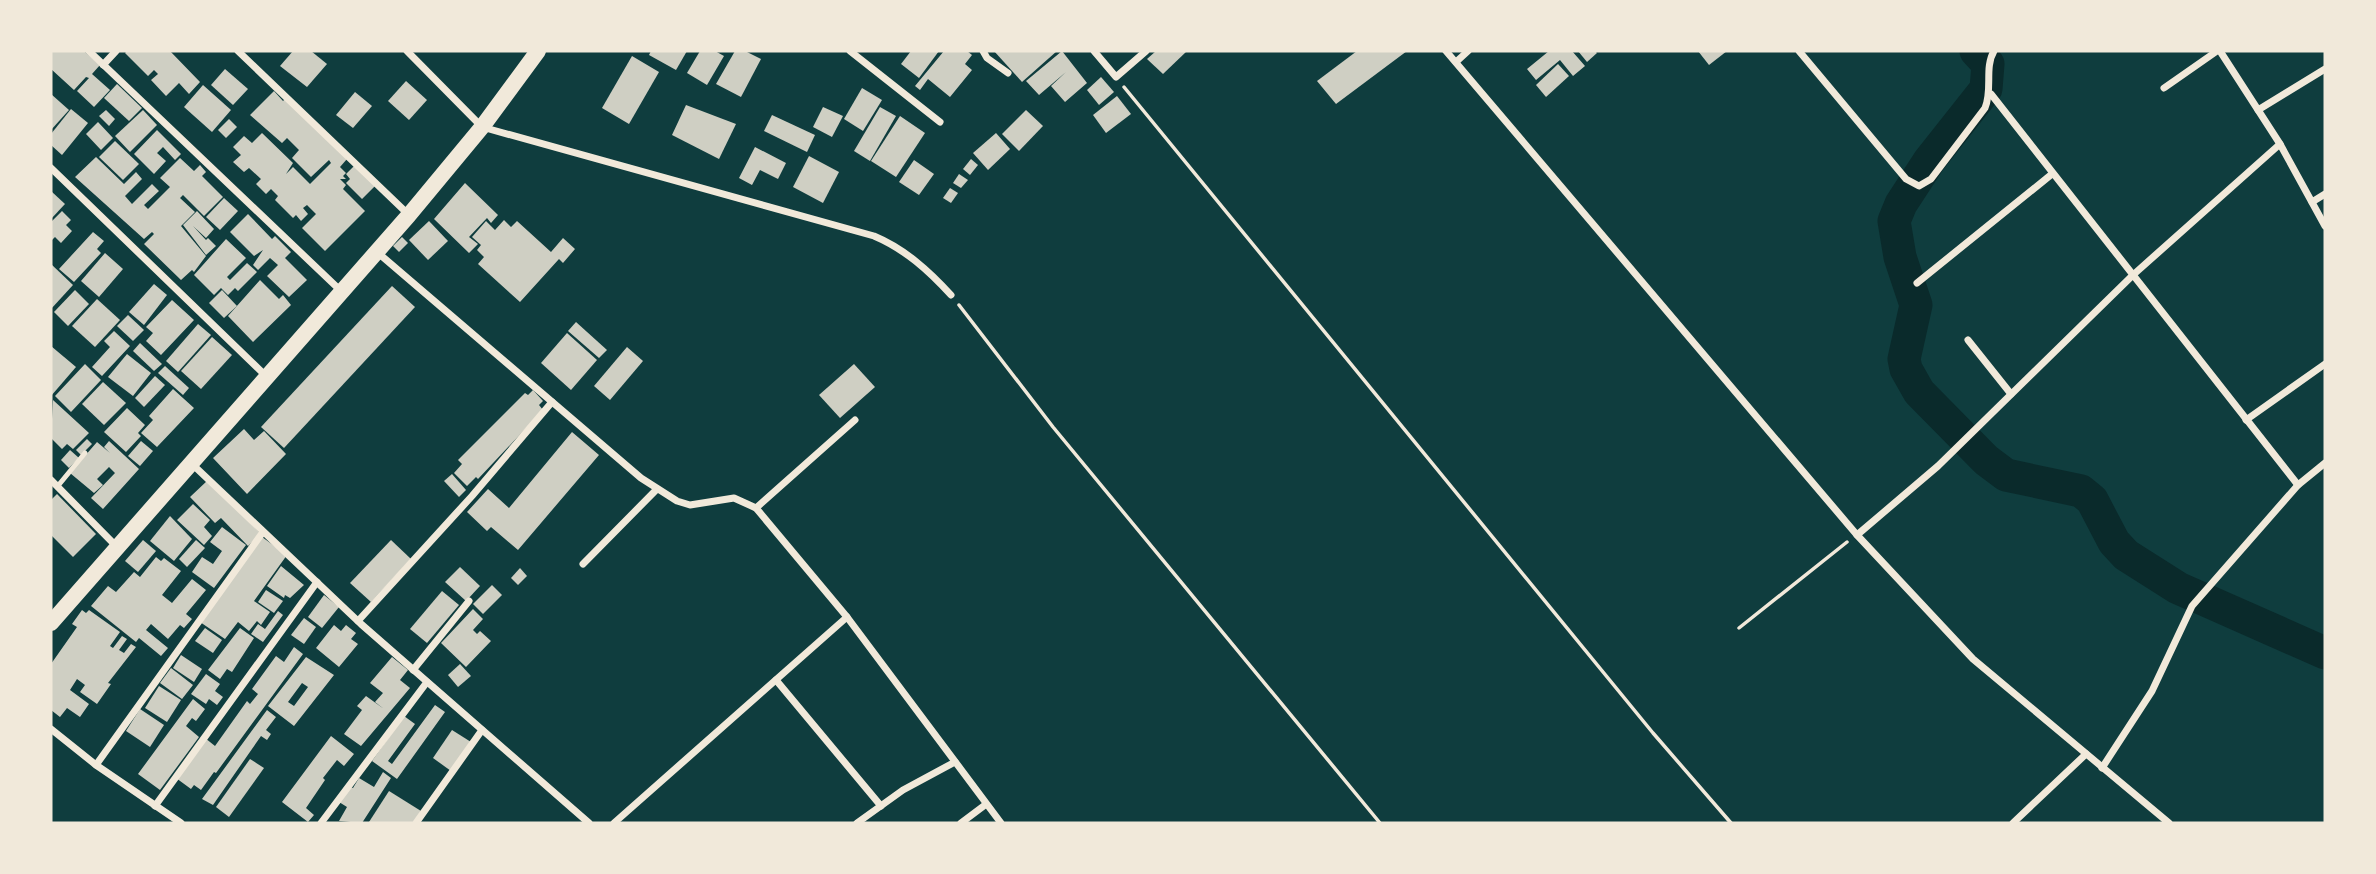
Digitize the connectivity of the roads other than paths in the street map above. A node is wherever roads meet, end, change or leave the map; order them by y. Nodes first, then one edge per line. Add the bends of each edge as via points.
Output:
1 (89, 51) edge
2 (116, 51) edge
3 (238, 51) edge
4 (407, 51) edge
5 (538, 51) edge
6 (850, 51) edge
7 (983, 51) edge
8 (1094, 51) edge
9 (1146, 51) edge
10 (1446, 51) edge
11 (1468, 51) edge
12 (1799, 51) edge
13 (1994, 51) edge
14 (2219, 51) edge
15 (1455, 62) junction
16 (103, 65) junction
17 (2325, 69) edge
18 (1008, 73) dead end
19 (2164, 88) dead end
20 (1991, 94) junction
21 (2258, 110) junction
22 (940, 122) dead end
23 (482, 127) junction
24 (2280, 144) junction
25 (51, 168) edge
26 (2052, 174) junction
27 (2325, 194) edge
28 (2312, 202) junction
29 (409, 215) junction
30 (2325, 226) edge
31 (376, 252) junction
32 (2133, 275) junction
33 (1917, 284) dead end
34 (341, 291) junction
35 (951, 295) road end
36 (1968, 340) dead end
37 (2325, 364) edge
38 (268, 377) junction
39 (2011, 394) junction
40 (552, 402) junction
41 (855, 420) dead end
42 (2246, 420) junction
43 (85, 453) dead end
44 (190, 463) junction
45 (2323, 468) edge
46 (54, 484) edge
47 (2298, 485) junction
48 (657, 489) junction
49 (756, 508) junction
50 (263, 532) junction
51 (1857, 535) junction
52 (117, 548) junction
53 (583, 564) dead end
54 (317, 582) junction
55 (469, 601) dead end
56 (847, 617) junction
57 (358, 621) junction
58 (51, 623) edge
59 (413, 670) junction
60 (776, 680) junction
61 (428, 682) junction
62 (51, 729) edge
63 (482, 730) junction
64 (2085, 754) junction
65 (955, 762) junction
66 (96, 765) junction
67 (2102, 768) junction
68 (985, 805) junction
69 (155, 806) junction
70 (881, 806) junction
71 (181, 823) edge
72 (321, 823) edge
73 (416, 823) edge
74 (589, 823) edge
75 (614, 823) edge
76 (857, 823) edge
77 (961, 823) edge
78 (1001, 823) edge
79 (2013, 823) edge
80 (2169, 823) edge

1 - 16 street
2 - 16 street
3 - 29 street
4 - 23 street
5 - 23 main road
6 - 22 street
7 - 18 street
8 - 9 street via 1116,77
10 - 15 street
11 - 15 street
12 - 20 street via 1906,179 1919,186 1931,179 1972,128
13 - 20 street
14 - 19 street
14 - 21 street
15 - 51 street
16 - 34 street
17 - 21 street
20 - 26 street
21 - 24 street
23 - 29 main road
23 - 35 street via 874,236 928,270
24 - 28 street
24 - 32 street
25 - 38 street
26 - 32 street
26 - 33 street
27 - 28 street
28 - 30 street
29 - 31 main road
31 - 34 main road
31 - 40 street
32 - 39 street
32 - 42 street
34 - 38 main road
36 - 39 street
37 - 42 street
38 - 44 main road
39 - 51 street via 1938,466
40 - 48 street
40 - 57 street
41 - 49 street
42 - 47 street
43 - 46 lane
44 - 50 street
44 - 52 main road
45 - 47 street
46 - 52 street
47 - 67 street via 2188,613 2152,691
48 - 49 street via 690,505 734,498
48 - 53 street
49 - 56 street
50 - 54 street
50 - 66 street
51 - 64 street via 1973,659
52 - 58 main road
54 - 57 street
54 - 69 street
55 - 59 street
56 - 60 street
56 - 65 street
57 - 59 street
59 - 61 street
60 - 70 street
60 - 75 street
61 - 63 street
61 - 72 street
62 - 66 street
63 - 73 street
63 - 74 street
64 - 67 street
64 - 79 street
65 - 68 street
65 - 70 street
66 - 69 street
67 - 80 street
68 - 77 street
68 - 78 street
69 - 71 street
70 - 76 street

